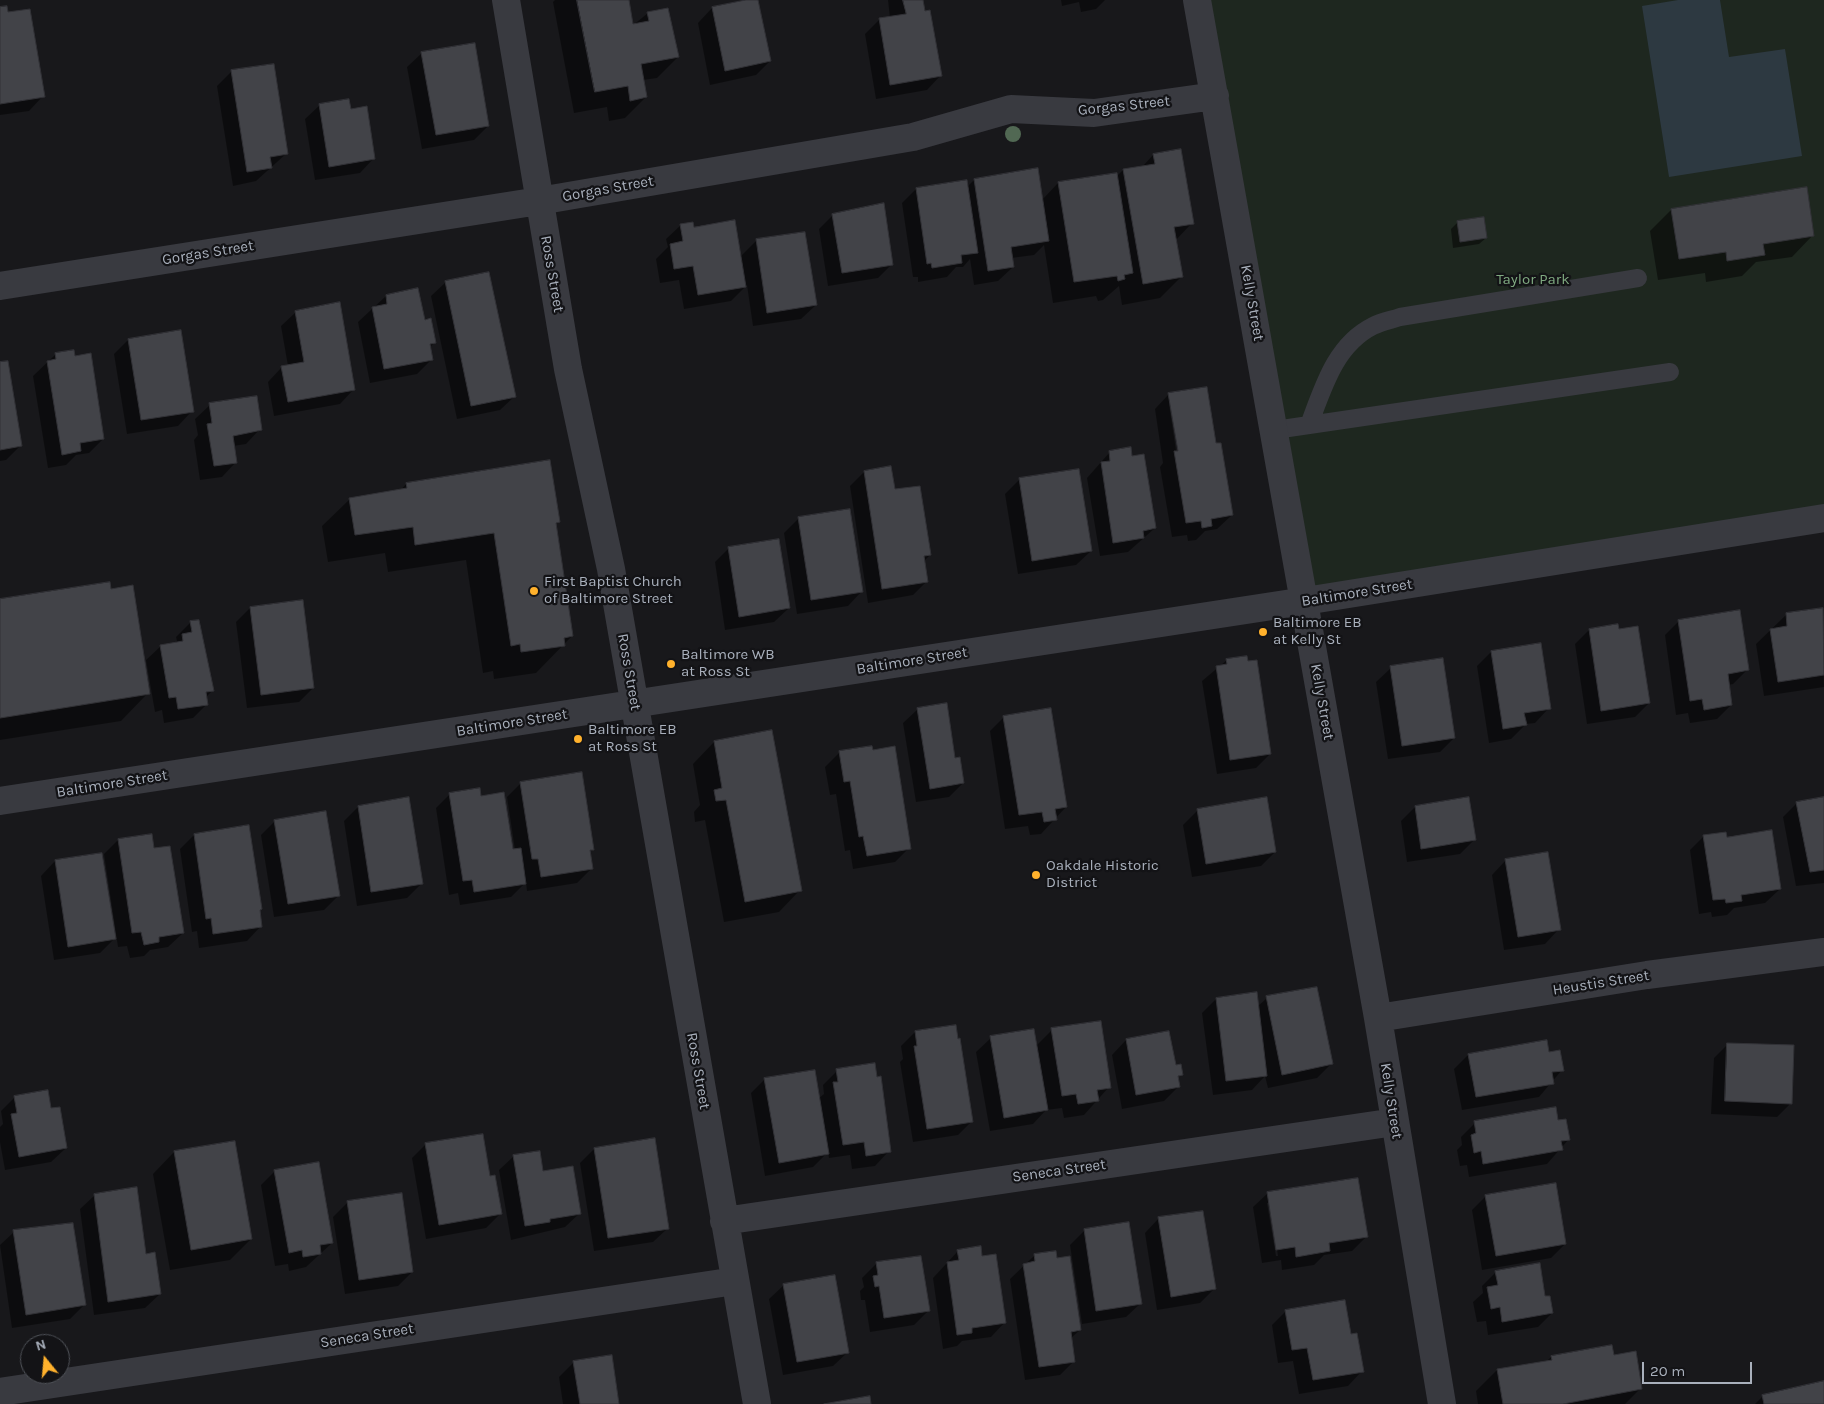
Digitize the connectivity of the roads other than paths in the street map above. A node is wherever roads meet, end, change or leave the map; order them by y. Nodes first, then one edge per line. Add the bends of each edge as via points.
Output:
1 (506, 0) edge
2 (1197, 0) edge
3 (1214, 96) junction
4 (539, 201) junction
5 (1638, 278) dead end
6 (0, 286) edge
7 (1670, 372) dead end
8 (1309, 425) junction
9 (1275, 430) junction
10 (1824, 518) edge
11 (1305, 601) junction
12 (634, 704) junction
13 (0, 801) edge
14 (1824, 952) edge
15 (1378, 1018) junction
16 (1395, 1122) junction
17 (724, 1220) junction
18 (735, 1281) junction
19 (0, 1392) edge
20 (757, 1404) edge
21 (1442, 1404) edge

1 - 4 street, Ross Street
2 - 3 street, Kelly Street
3 - 4 street, Gorgas Street via 1094,112 1011,109 913,137
3 - 9 street, Kelly Street
4 - 6 street, Gorgas Street
4 - 12 street, Ross Street via 568,369 611,569
5 - 8 lane via 1374,325 1357,336 1341,353 1328,375
7 - 8 lane
8 - 9 lane
9 - 11 street, Kelly Street
10 - 11 street, Baltimore Street
11 - 12 street, Baltimore Street
11 - 15 street, Kelly Street
12 - 13 street, Baltimore Street
12 - 17 street, Ross Street
14 - 15 street, Heustis Street via 1647,975
15 - 16 street, Kelly Street
16 - 17 street, Seneca Street
16 - 21 street, Kelly Street
17 - 18 street, Ross Street
18 - 19 street, Seneca Street
18 - 20 street, Ross Street

